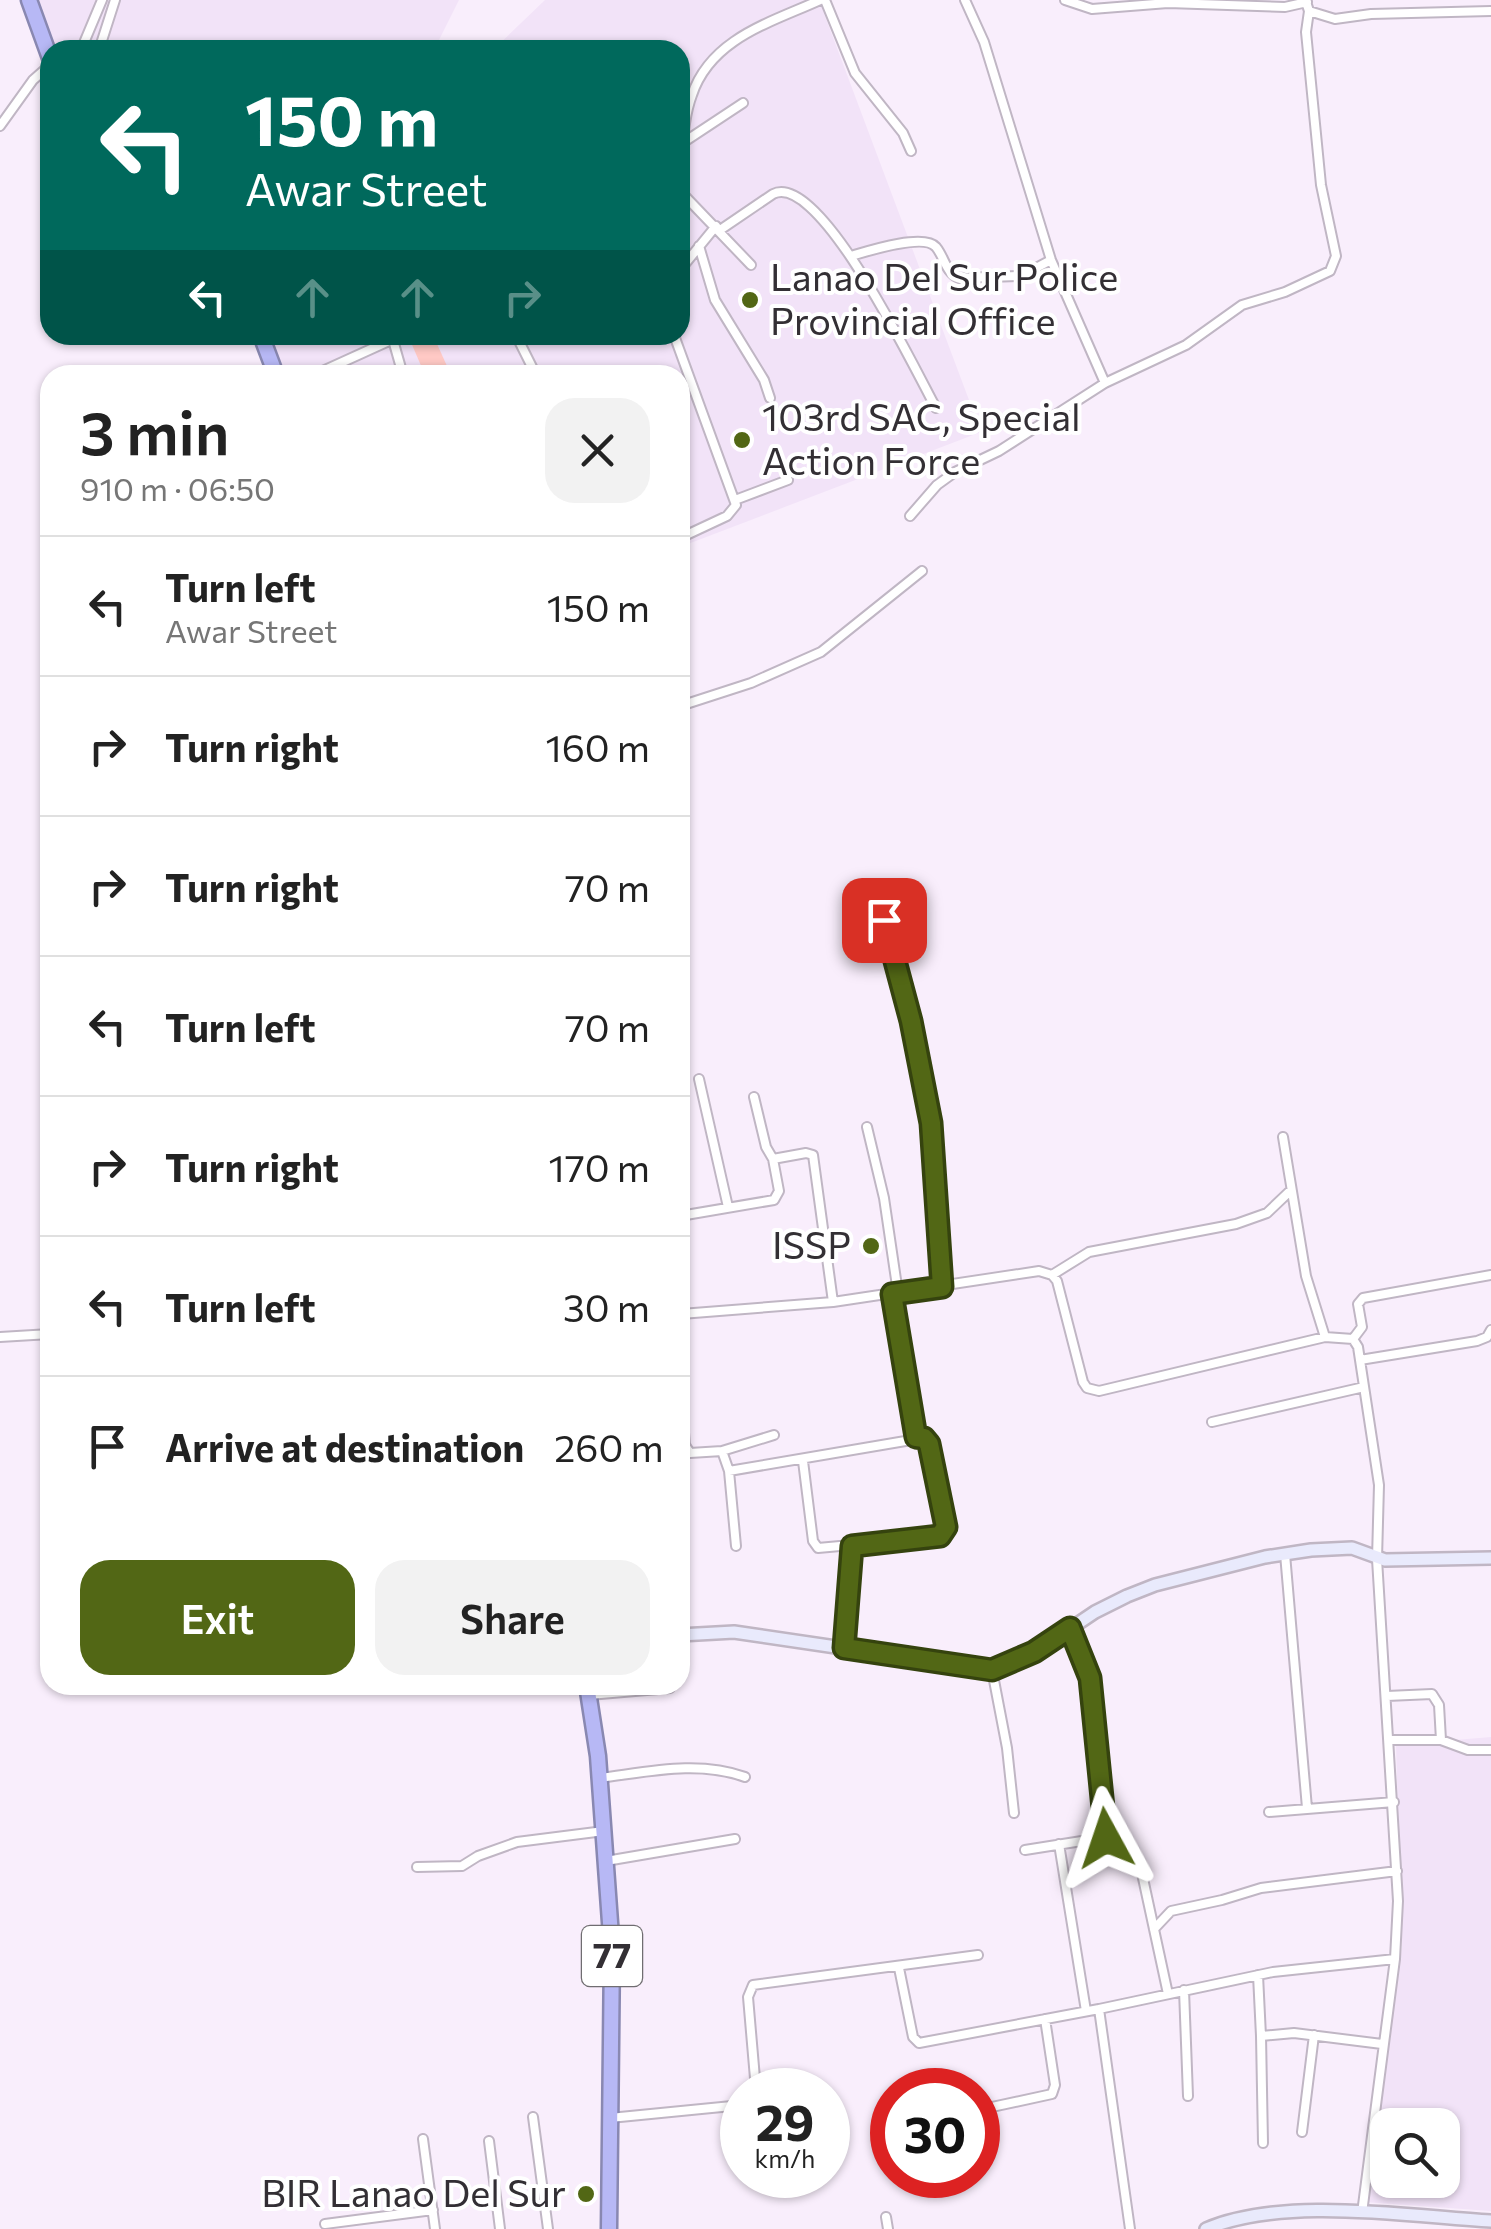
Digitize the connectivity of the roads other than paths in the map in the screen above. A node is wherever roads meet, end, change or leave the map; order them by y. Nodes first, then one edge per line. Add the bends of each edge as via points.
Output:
1 (29, 0) edge
2 (115, 0) edge
3 (823, 0) edge
4 (965, 0) edge
5 (1064, 0) edge
6 (100, 4) edge
7 (1308, 4) edge
8 (111, 11) junction
9 (1491, 11) edge
10 (43, 40) edge
11 (86, 40) edge
12 (102, 40) edge
13 (40, 72) edge
14 (743, 103) dead end
15 (690, 106) edge
16 (0, 126) edge
17 (690, 138) edge
18 (912, 151) dead end
19 (690, 201) edge
20 (718, 228) junction
21 (699, 246) junction
22 (851, 256) junction
23 (690, 257) edge
24 (1051, 260) junction
25 (751, 265) dead end
26 (382, 345) edge
27 (337, 365) edge
28 (690, 378) edge
29 (1105, 384) junction
30 (770, 398) dead end
31 (936, 408) dead end
32 (788, 480) dead end
33 (736, 500) junction
34 (910, 516) dead end
35 (690, 533) edge
36 (922, 572) dead end
37 (690, 703) edge
38 (884, 920) dead end
39 (698, 1079) dead end
40 (754, 1097) dead end
41 (868, 1127) dead end
42 (1283, 1137) dead end
43 (773, 1159) junction
44 (1289, 1192) junction
45 (728, 1207) junction
46 (690, 1214) edge
47 (1491, 1275) edge
48 (1052, 1276) junction
49 (942, 1287) junction
50 (895, 1294) junction
51 (832, 1302) junction
52 (690, 1313) edge
53 (1491, 1330) edge
54 (40, 1335) edge
55 (1325, 1337) junction
56 (0, 1338) edge
57 (1353, 1339) junction
58 (1360, 1360) junction
59 (1364, 1387) junction
60 (1212, 1422) dead end
61 (774, 1435) dead end
62 (916, 1437) junction
63 (690, 1451) edge
64 (722, 1451) junction
65 (802, 1461) junction
66 (728, 1471) junction
67 (736, 1546) dead end
68 (852, 1546) junction
69 (1285, 1554) junction
70 (1491, 1558) edge
71 (1377, 1559) junction
72 (1070, 1628) junction
73 (690, 1635) edge
74 (844, 1648) junction
75 (992, 1670) junction
76 (589, 1695) edge
77 (1387, 1696) junction
78 (1390, 1740) junction
79 (1442, 1740) junction
80 (1491, 1750) edge
81 (600, 1778) junction
82 (745, 1778) dead end
83 (1394, 1802) junction
84 (1308, 1808) junction
85 (1269, 1812) dead end
86 (1014, 1814) dead end
87 (604, 1831) junction
88 (1106, 1838) junction
89 (735, 1839) dead end
90 (1059, 1844) junction
91 (1025, 1850) dead end
92 (606, 1861) junction
93 (417, 1867) dead end
94 (1397, 1870) junction
95 (1154, 1929) junction
96 (978, 1955) dead end
97 (1395, 1959) junction
98 (899, 1968) junction
99 (1258, 1975) junction
100 (1184, 1990) junction
101 (1168, 1994) junction
102 (1099, 2008) junction
103 (1086, 2011) junction
104 (1045, 2018) junction
105 (1314, 2034) junction
106 (1261, 2036) junction
107 (1382, 2044) junction
108 (754, 2068) edge
109 (1188, 2096) dead end
110 (1000, 2105) edge
111 (720, 2107) edge
112 (533, 2116) dead end
113 (610, 2118) junction
114 (1302, 2132) dead end
115 (423, 2140) dead end
116 (489, 2141) dead end
117 (1263, 2143) dead end
118 (432, 2210) junction
119 (1362, 2213) junction
120 (886, 2217) dead end
121 (1491, 2222) edge
122 (325, 2224) dead end
123 (435, 2229) edge
124 (500, 2229) edge
125 (548, 2229) edge
126 (609, 2229) edge
127 (888, 2229) edge
128 (1130, 2229) edge
129 (1206, 2229) edge

1 - 10 highway
2 - 8 street
3 - 15 street via 750,30 710,63
3 - 18 street via 855,74
4 - 24 street
5 - 7 street via 1092,9
6 - 8 street
6 - 11 street
7 - 9 street via 1335,18
7 - 29 street via 1313,107 1334,266 1321,278 1242,305 1186,345
8 - 12 street
13 - 16 street
14 - 17 street
19 - 20 street
20 - 21 street
20 - 22 street via 786,190
20 - 25 street
21 - 23 street
21 - 30 street via 716,300
22 - 24 street via 926,242 959,278 1021,276
22 - 31 street
24 - 29 street
26 - 27 street
28 - 33 street
29 - 34 street via 955,472
32 - 33 street
33 - 35 street via 727,516
36 - 37 street via 821,652
38 - 49 street via 931,1123
39 - 45 street
40 - 43 street
41 - 50 street
42 - 44 street
43 - 45 street via 777,1198
43 - 51 street via 813,1155
44 - 48 street via 1268,1213 1089,1252
44 - 55 street
45 - 46 street
47 - 57 street via 1363,1298 1362,1326
48 - 49 street via 1039,1271
48 - 55 street via 1083,1382 1099,1392
49 - 50 street
50 - 51 street
50 - 62 street
51 - 52 street
53 - 58 street via 1477,1342
54 - 56 street
55 - 57 street
57 - 58 street
58 - 59 street
59 - 60 street
59 - 71 street via 1379,1485
61 - 64 street
62 - 65 street
62 - 68 street via 929,1444 946,1531
63 - 64 street
64 - 66 street
65 - 66 street
65 - 68 street via 814,1545
66 - 67 street
68 - 74 street
69 - 71 street via 1352,1548
69 - 72 street via 1155,1584
69 - 84 street
70 - 71 street
71 - 77 street
72 - 75 street
72 - 88 street via 1090,1678
73 - 74 street via 734,1632
74 - 75 street
75 - 86 street
76 - 81 highway, 77
77 - 78 street
77 - 79 street via 1432,1694
78 - 79 street
78 - 83 street
79 - 80 street
81 - 82 street via 702,1767
81 - 87 highway, 77
83 - 84 street
83 - 94 street
84 - 85 street
87 - 92 highway, 77
87 - 93 street via 517,1842 462,1866
88 - 90 street
88 - 95 street via 1112,1852 1142,1869
89 - 92 street
90 - 91 street
90 - 103 street
92 - 113 highway, 77
94 - 95 street via 1261,1888 1171,1911
94 - 97 street
95 - 101 street
96 - 98 street
97 - 99 street
97 - 107 street
98 - 104 street via 919,2043
98 - 108 street via 753,1986 748,1997
99 - 100 street
99 - 106 street
100 - 101 street
100 - 109 street
101 - 102 street
102 - 103 street
102 - 128 street
103 - 104 street
104 - 110 street via 1052,2094
105 - 106 street
105 - 107 street
105 - 114 street
106 - 117 street
107 - 119 street
111 - 113 street
112 - 125 street
113 - 126 highway, 77
115 - 118 street
116 - 124 street
118 - 122 street
118 - 123 street
119 - 121 street
119 - 129 street via 1278,2212
120 - 127 street

